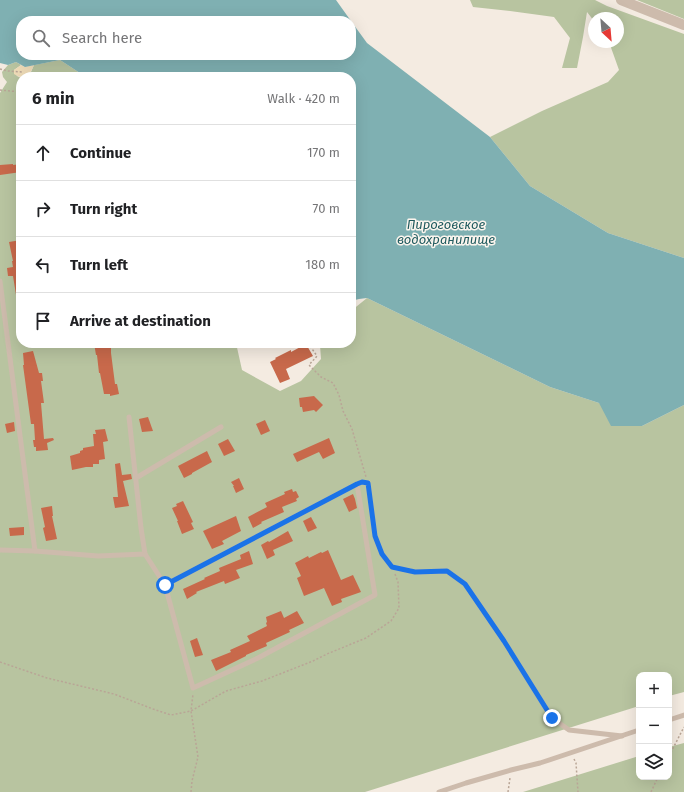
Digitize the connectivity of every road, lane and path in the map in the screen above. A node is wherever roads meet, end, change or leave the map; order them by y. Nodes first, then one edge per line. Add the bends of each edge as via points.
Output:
1 (621, 0) edge
2 (684, 25) edge
3 (0, 69) edge
4 (23, 72) dead end
5 (0, 90) edge
6 (16, 92) edge
7 (0, 281) edge
8 (311, 348) edge
9 (129, 417) dead end
10 (221, 426) dead end
11 (136, 478) junction
12 (368, 483) joint
13 (0, 550) edge
14 (35, 551) junction
15 (145, 554) junction
16 (165, 585) junction
17 (193, 688) junction
18 (684, 715) edge
19 (672, 719) edge
20 (684, 727) edge
21 (636, 731) edge
22 (622, 736) junction
23 (672, 750) edge
24 (566, 755) junction
25 (511, 770) junction
26 (657, 780) edge
27 (191, 792) edge
28 (439, 792) edge
29 (508, 792) edge
30 (578, 792) edge
31 (651, 792) edge

1 - 2 street
3 - 4 path
5 - 6 path
7 - 14 lane
8 - 12 path via 317,356 309,365 321,377 333,382 352,429
9 - 11 lane
10 - 11 lane
11 - 15 lane
12 - 22 lane via 375,536 382,554 392,567 415,572 447,571 465,584 552,718 569,730
13 - 14 lane
14 - 15 lane via 98,556
15 - 16 lane
16 - 17 lane
16 - 17 lane via 359,483 375,595 258,658
17 - 27 path via 191,711 198,756
18 - 19 lane
20 - 23 path
21 - 22 lane
22 - 24 lane
24 - 25 lane
24 - 30 path via 572,757 576,763
25 - 28 lane
25 - 29 path
26 - 31 path

